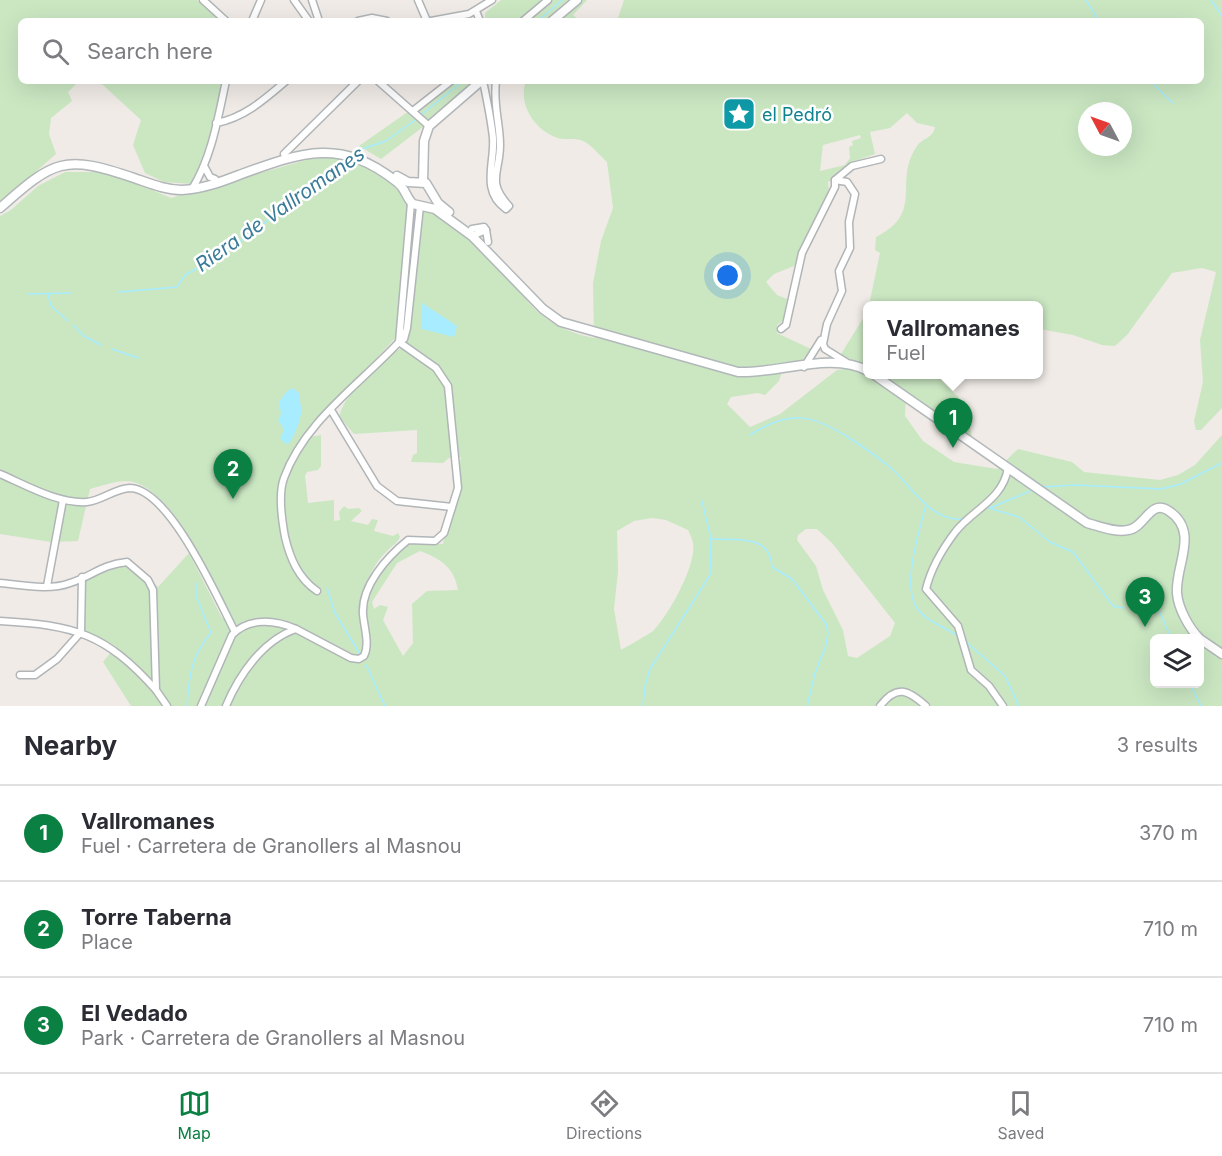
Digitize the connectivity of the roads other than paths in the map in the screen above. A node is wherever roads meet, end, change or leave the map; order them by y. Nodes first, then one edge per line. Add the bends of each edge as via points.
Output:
1 (204, 0) edge
2 (261, 0) edge
3 (294, 0) edge
4 (312, 0) edge
5 (418, 0) edge
6 (492, 0) edge
7 (548, 0) edge
8 (577, 0) edge
9 (476, 11) junction
10 (223, 18) edge
11 (253, 18) edge
12 (307, 18) edge
13 (318, 18) edge
14 (427, 18) edge
15 (470, 18) edge
16 (479, 18) edge
17 (527, 18) edge
18 (556, 18) edge
19 (225, 84) edge
20 (283, 84) edge
21 (355, 84) edge
22 (382, 84) edge
23 (447, 84) edge
24 (478, 84) edge
25 (483, 84) edge
26 (496, 84) edge
27 (473, 88) junction
28 (485, 90) junction
29 (414, 111) junction
30 (216, 123) junction
31 (429, 126) junction
32 (286, 156) junction
33 (366, 159) junction
34 (881, 159) dead end
35 (204, 166) junction
36 (215, 179) junction
37 (835, 180) junction
38 (419, 182) junction
39 (192, 189) junction
40 (407, 193) junction
41 (432, 195) junction
42 (411, 203) junction
43 (422, 206) junction
44 (0, 208) edge
45 (478, 232) junction
46 (536, 302) junction
47 (781, 329) dead end
48 (824, 334) junction
49 (399, 342) junction
50 (823, 344) junction
51 (812, 356) junction
52 (824, 360) junction
53 (846, 362) junction
54 (804, 367) junction
55 (863, 369) edge
56 (879, 379) edge
57 (331, 410) junction
58 (1008, 468) junction
59 (0, 474) edge
60 (63, 500) junction
61 (452, 507) junction
62 (82, 577) junction
63 (0, 583) edge
64 (47, 586) junction
65 (316, 591) dead end
66 (0, 621) edge
67 (296, 629) junction
68 (81, 632) junction
69 (235, 632) junction
70 (1196, 634) edge
71 (1204, 642) edge
72 (1222, 654) edge
73 (20, 675) dead end
74 (156, 690) junction
75 (167, 706) edge
76 (201, 706) edge
77 (226, 706) edge
78 (880, 706) edge
79 (926, 706) edge
80 (1003, 706) edge

1 - 10 street
2 - 11 street
3 - 12 street
4 - 13 street
5 - 14 street
6 - 9 street
7 - 17 street
8 - 18 main road
9 - 15 street
9 - 16 street
19 - 30 street
20 - 30 street via 261,103 229,121
21 - 32 street
22 - 29 street
23 - 29 street
24 - 27 main road
25 - 28 street
26 - 28 street via 494,109 500,145 495,174 498,191 509,206 506,209 496,200 491,187 493,140
27 - 28 street
27 - 31 main road
29 - 31 street
30 - 35 street
31 - 38 main road
32 - 33 main road via 326,147
32 - 36 main road via 273,157
32 - 39 main road
33 - 38 main road via 404,181
33 - 40 main road
34 - 37 street via 852,166
35 - 36 street
35 - 39 street
36 - 39 main road
37 - 47 street via 835,188 802,253 786,325
37 - 48 street via 847,182 855,194 849,222 850,248 839,271 842,291
38 - 40 main road
38 - 41 main road via 429,186
39 - 44 main road via 164,188 100,166 64,164 47,170
40 - 42 main road
41 - 43 main road
41 - 45 main road
42 - 43 main road
42 - 49 street
43 - 45 main road
43 - 49 street via 407,328
45 - 46 main road
45 - 46 main road
46 - 54 main road via 570,326 709,366 753,373
48 - 50 street
48 - 51 street
49 - 57 street
49 - 61 street via 436,368 448,386 459,488
50 - 52 street
50 - 53 street
51 - 52 street via 818,354
51 - 54 street
52 - 53 main road
52 - 54 main road
53 - 55 main road
56 - 58 main road
57 - 61 street via 377,486 397,501
57 - 65 street via 304,438 283,480 282,522 290,558
58 - 70 main road via 1087,523 1128,531 1157,507 1175,516 1184,529 1186,545 1177,594
58 - 80 street via 1002,487 991,501 956,532 926,588 958,626 971,670
59 - 60 street
60 - 64 street
60 - 69 street via 88,502 129,488 144,490 190,544
61 - 67 street via 439,539 408,540 394,551 365,594 364,656 351,658
62 - 64 street via 70,584
62 - 68 street
62 - 74 street via 111,564 127,562 148,580 153,590
63 - 64 street
66 - 68 street via 50,624
67 - 69 street via 260,621
67 - 77 street via 268,643 233,689
68 - 73 street via 35,675
68 - 74 street via 114,649
69 - 76 street
71 - 72 main road
74 - 75 street
78 - 79 street via 891,695 903,691 915,695

